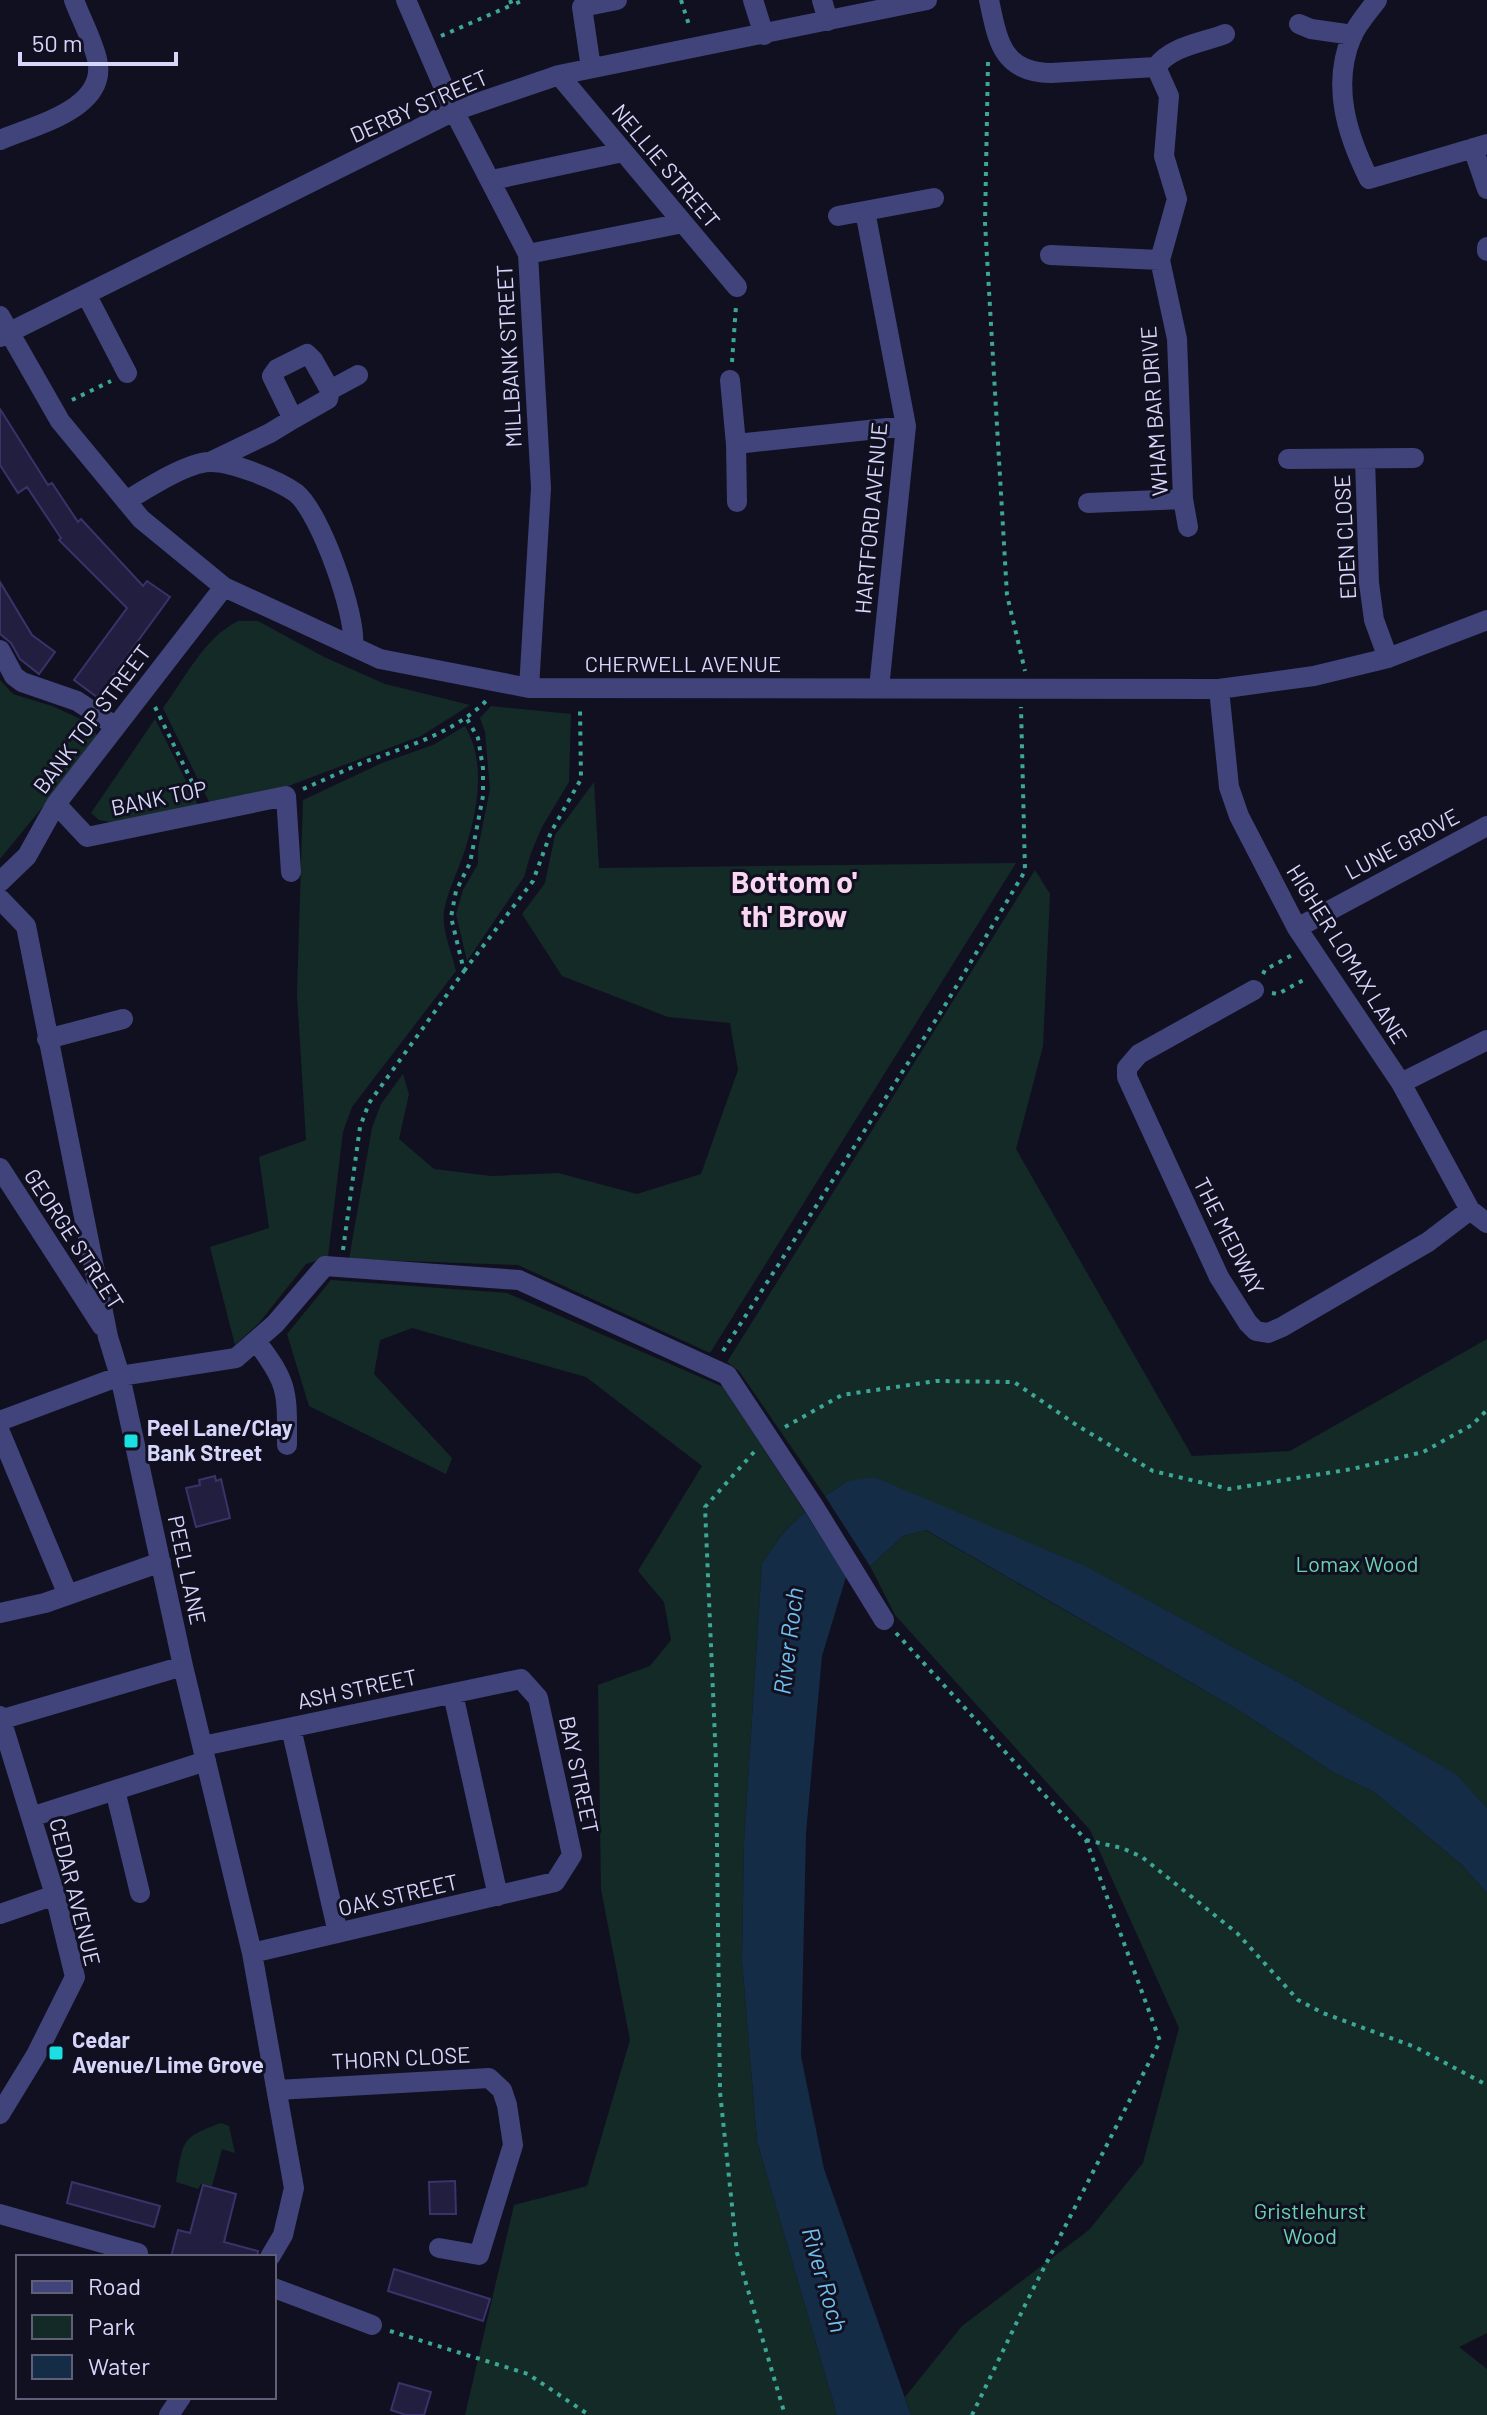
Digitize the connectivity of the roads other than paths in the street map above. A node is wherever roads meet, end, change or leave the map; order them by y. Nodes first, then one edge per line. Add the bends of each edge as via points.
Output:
1 (74, 0) edge
2 (406, 0) edge
3 (617, 0) edge
4 (753, 0) edge
5 (822, 0) edge
6 (927, 0) edge
7 (989, 0) edge
8 (1377, 0) edge
9 (887, 4) edge
10 (828, 21) junction
11 (1299, 24) dead end
12 (1225, 34) dead end
13 (764, 35) junction
14 (1353, 35) junction
15 (1156, 67) junction
16 (591, 68) junction
17 (559, 75) junction
18 (454, 111) junction
19 (0, 140) edge
20 (1480, 146) edge
21 (623, 152) junction
22 (492, 180) junction
23 (1487, 189) edge
24 (934, 198) dead end
25 (865, 211) junction
26 (838, 216) dead end
27 (683, 223) junction
28 (528, 254) junction
29 (1050, 255) dead end
30 (1160, 260) junction
31 (737, 287) road end
32 (86, 294) junction
33 (3, 329) edge
34 (127, 373) road end
35 (358, 375) dead end
36 (730, 380) road end
37 (330, 390) junction
38 (293, 419) junction
39 (906, 426) junction
40 (270, 433) junction
41 (736, 444) junction
42 (1414, 458) dead end
43 (1288, 459) dead end
44 (1365, 459) junction
45 (210, 462) junction
46 (246, 471) junction
47 (1183, 499) junction
48 (126, 501) junction
49 (737, 502) dead end
50 (1088, 503) dead end
51 (1188, 527) dead end
52 (224, 587) junction
53 (1487, 620) edge
54 (353, 646) junction
55 (0, 650) edge
56 (1388, 658) junction
57 (529, 688) junction
58 (879, 688) junction
59 (1219, 689) junction
60 (115, 726) junction
61 (56, 804) junction
62 (1487, 826) edge
63 (291, 872) dead end
64 (0, 882) edge
65 (0, 899) edge
66 (1297, 928) junction
67 (1254, 990) road end
68 (123, 1019) dead end
69 (47, 1039) junction
70 (1487, 1040) edge
71 (1401, 1083) junction
72 (0, 1168) edge
73 (1470, 1210) junction
74 (1487, 1223) edge
75 (108, 1337) junction
76 (256, 1341) junction
77 (120, 1376) junction
78 (0, 1421) edge
79 (0, 1432) edge
80 (287, 1445) dead end
81 (161, 1562) junction
82 (68, 1595) junction
83 (0, 1613) edge
84 (884, 1620) road end
85 (183, 1666) junction
86 (521, 1679) joint
87 (453, 1694) junction
88 (0, 1718) edge
89 (291, 1728) junction
90 (204, 1754) junction
91 (115, 1790) junction
92 (31, 1817) junction
93 (555, 1882) joint
94 (140, 1893) dead end
95 (55, 1895) junction
96 (498, 1896) junction
97 (0, 1914) edge
98 (338, 1933) junction
99 (252, 1953) junction
100 (277, 2090) junction
101 (0, 2114) edge
102 (0, 2214) edge
103 (439, 2248) dead end
104 (138, 2253) dead end
105 (271, 2255) edge
106 (276, 2289) edge
107 (372, 2325) road end

1 - 19 street via 97,59 96,85 79,107
2 - 18 street, MILLBANK STREET
3 - 16 street via 582,7
4 - 13 street
5 - 10 street
6 - 9 street, DERBY STREET
7 - 15 street via 1006,54 1016,66 1037,73
8 - 14 street
9 - 10 street, DERBY STREET
10 - 13 street, DERBY STREET
11 - 14 street
12 - 15 street via 1173,51
13 - 16 street, DERBY STREET
14 - 20 street via 1343,69 1342,102 1369,179
15 - 30 street, WHAM BAR DRIVE via 1169,96 1164,156 1177,199
16 - 17 street, DERBY STREET
17 - 18 street, DERBY STREET
17 - 21 street, NELLIE STREET
18 - 22 street, MILLBANK STREET
18 - 32 street, DERBY STREET
20 - 23 street
21 - 22 street
21 - 27 street, NELLIE STREET
22 - 28 street, MILLBANK STREET
24 - 25 street
25 - 26 street
25 - 39 street, HARTFORD AVENUE
27 - 28 street
27 - 31 street, NELLIE STREET
28 - 57 street, MILLBANK STREET via 541,488
29 - 30 street
30 - 47 street, WHAM BAR DRIVE via 1177,339
32 - 33 street, DERBY STREET
32 - 34 street
33 - 48 street, CHERWELL AVENUE via 60,421
35 - 37 street
36 - 41 street
37 - 38 street via 328,399
37 - 38 street via 307,354 277,369 272,382
38 - 40 street
39 - 41 street
39 - 58 street, HARTFORD AVENUE
40 - 45 street
40 - 46 street via 255,447
41 - 49 street
42 - 44 street, EDEN CLOSE
43 - 44 street, EDEN CLOSE
44 - 56 street, EDEN CLOSE via 1369,583 1374,620
45 - 46 street
45 - 48 street via 163,479
46 - 54 street via 296,493 307,505 338,571
47 - 50 street
47 - 51 street, WHAM BAR DRIVE
48 - 52 street, CHERWELL AVENUE
52 - 54 street, CHERWELL AVENUE
52 - 60 street, BANK TOP STREET
53 - 56 street, CHERWELL AVENUE
54 - 57 street, CHERWELL AVENUE via 380,659
55 - 60 street via 22,682 70,698
56 - 59 street, CHERWELL AVENUE via 1314,676
57 - 58 street, CHERWELL AVENUE
58 - 59 street, CHERWELL AVENUE
59 - 66 street, HIGHER LOMAX LANE via 1229,787
60 - 61 street, BANK TOP STREET
61 - 63 street, BANK TOP via 87,837 286,796
61 - 64 street, BANK TOP STREET via 27,856
62 - 66 street, LUNE GROVE
65 - 69 street, PEEL LANE via 26,926
66 - 71 street, HIGHER LOMAX LANE
67 - 73 street, THE MEDWAY via 1139,1054 1127,1068 1219,1277 1248,1323 1268,1333 1282,1327 1428,1242
68 - 69 street
69 - 75 street, PEEL LANE
70 - 71 street
71 - 73 street, HIGHER LOMAX LANE
72 - 75 street, GEORGE STREET
73 - 74 street, HIGHER LOMAX LANE
75 - 77 street, PEEL LANE
76 - 77 street via 236,1358
76 - 80 street via 287,1392
76 - 84 street via 325,1266 519,1280 727,1375
77 - 78 street
77 - 81 street, PEEL LANE
79 - 82 street
81 - 82 street
81 - 85 street, PEEL LANE
82 - 83 street
85 - 88 street
85 - 90 street, PEEL LANE
86 - 87 street, ASH STREET
86 - 93 street, BAY STREET via 538,1698 572,1855
87 - 89 street, ASH STREET
87 - 96 street
88 - 92 street, CEDAR AVENUE
89 - 90 street, ASH STREET
89 - 98 street
90 - 91 street, ASH STREET
90 - 99 street, PEEL LANE
91 - 92 street, ASH STREET
91 - 94 street
92 - 95 street, CEDAR AVENUE
93 - 96 street, OAK STREET
95 - 97 street
95 - 101 street, CEDAR AVENUE via 75,1977
96 - 98 street, OAK STREET
98 - 99 street, OAK STREET
99 - 100 street, PEEL LANE
100 - 103 street, THORN CLOSE via 489,2078 502,2090 513,2145 479,2255
100 - 105 street, PEEL LANE via 294,2188 283,2235
102 - 104 street
106 - 107 street

